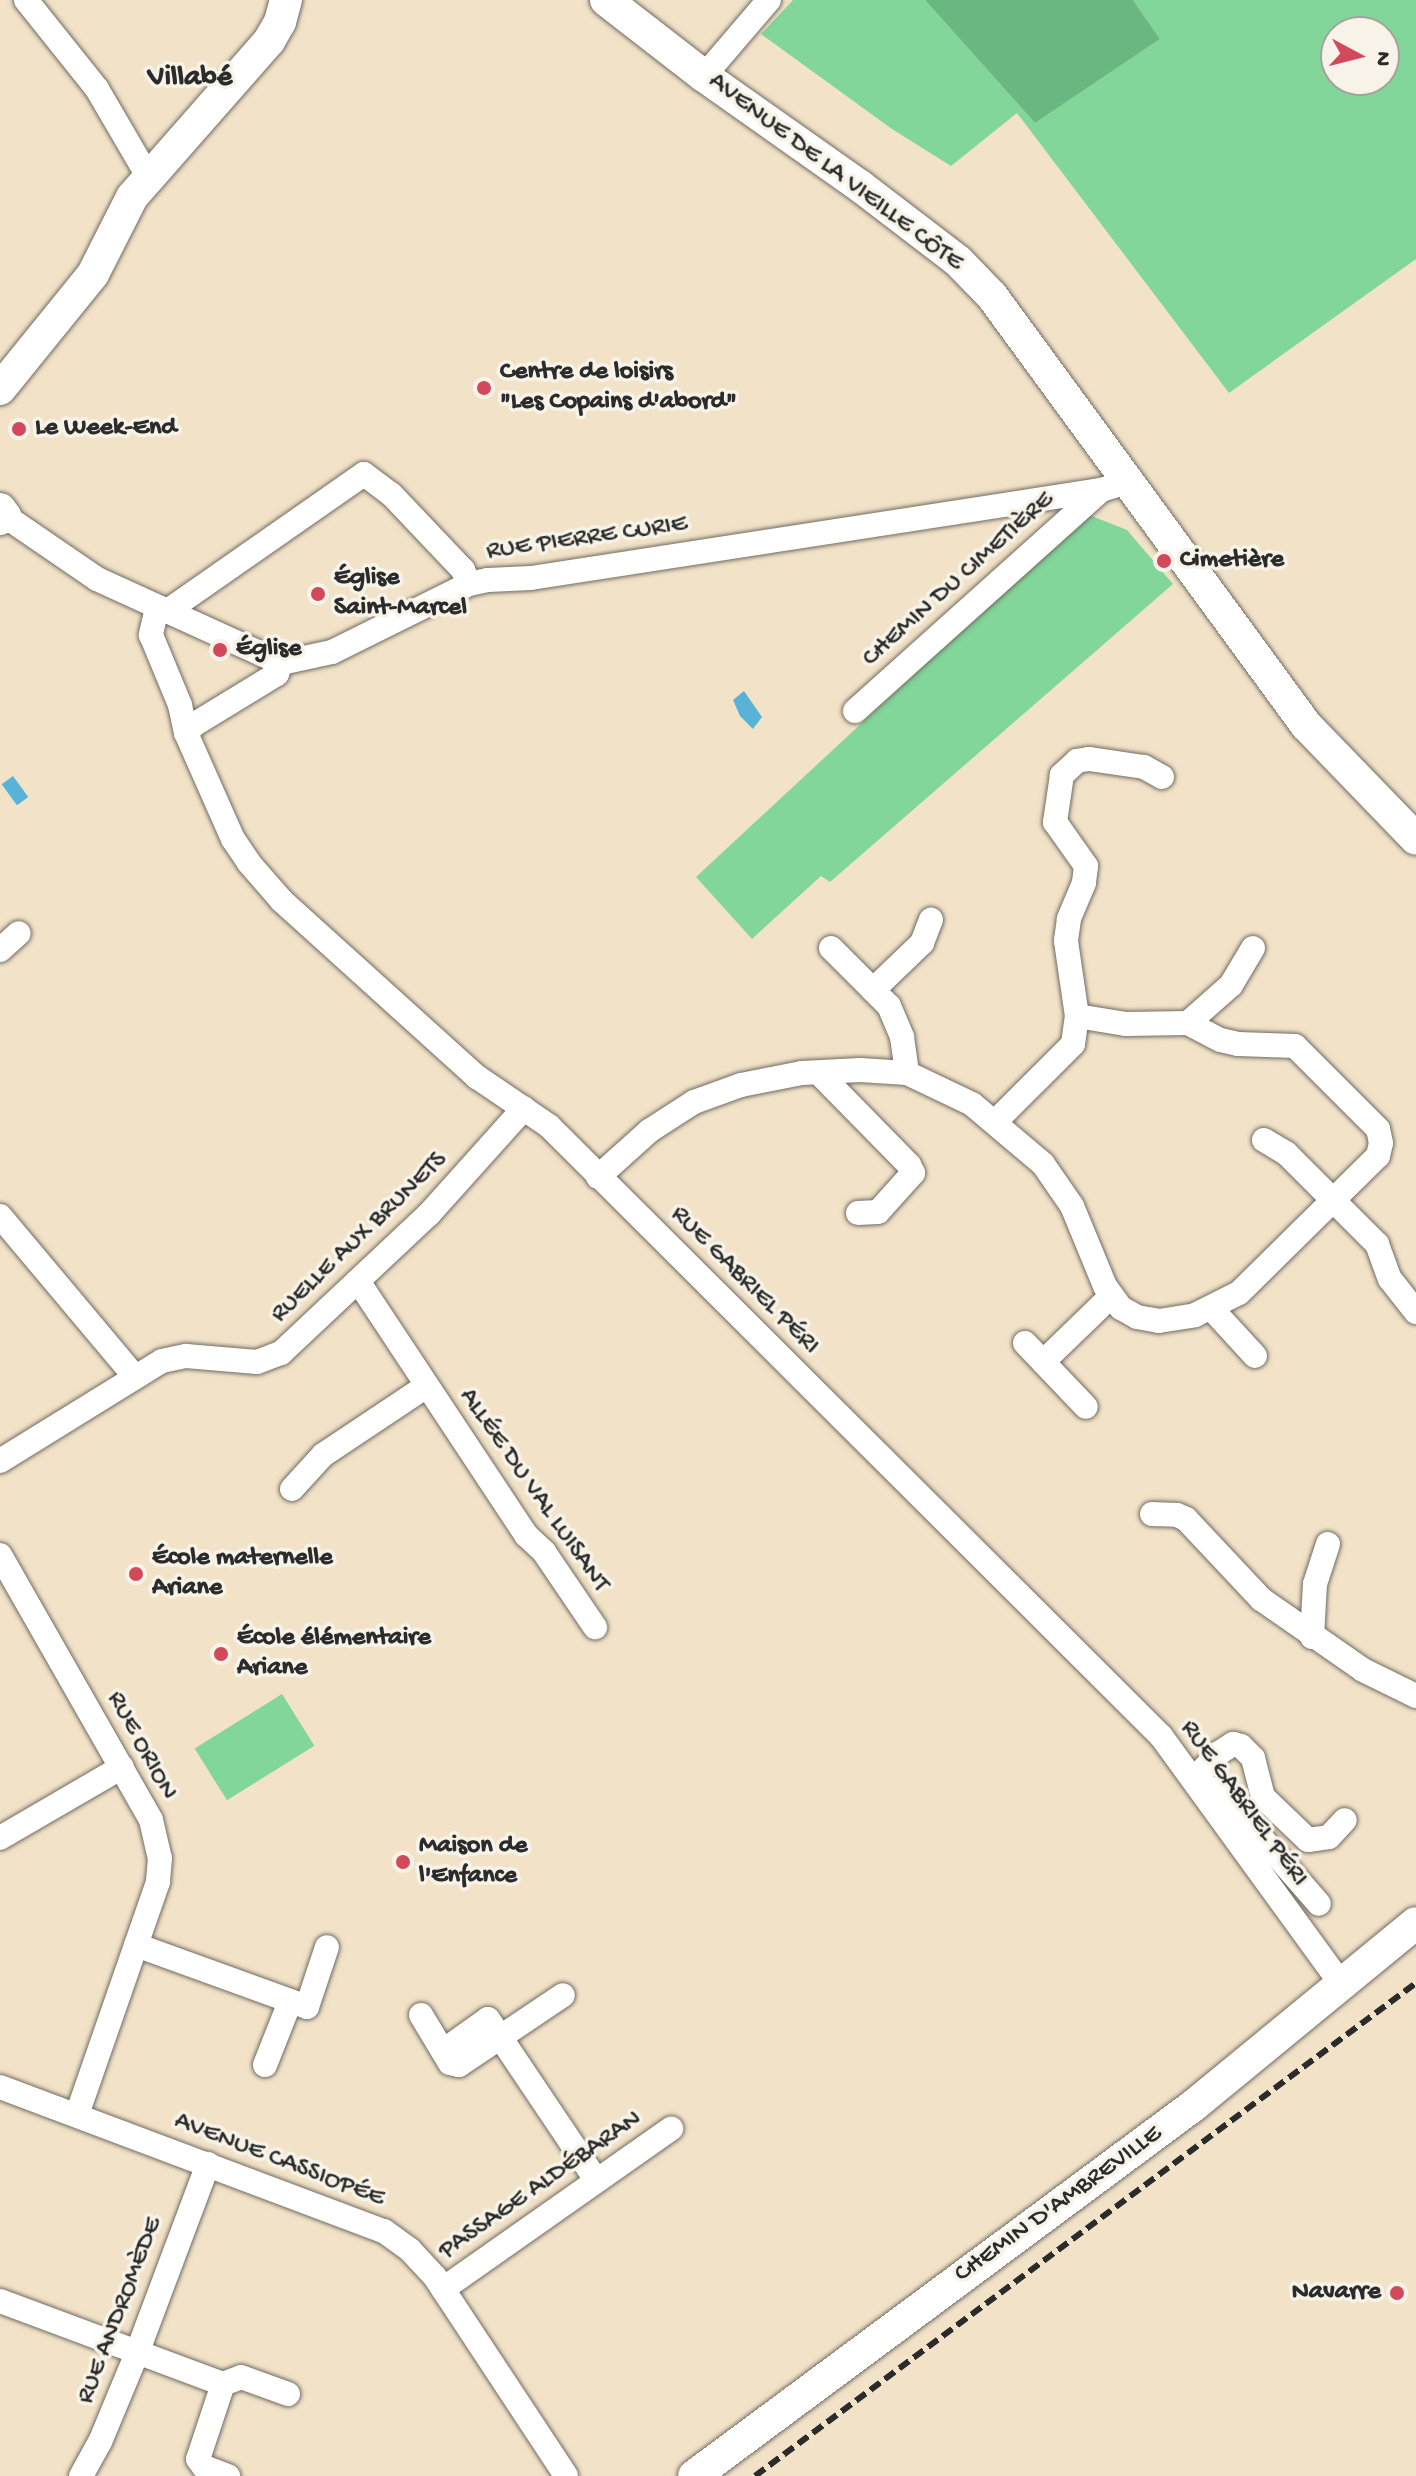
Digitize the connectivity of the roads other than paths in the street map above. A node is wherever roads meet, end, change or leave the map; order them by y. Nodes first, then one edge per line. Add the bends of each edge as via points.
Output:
1 (26, 0) edge
2 (286, 0) edge
3 (606, 0) edge
4 (769, 0) edge
5 (704, 76) junction
6 (149, 178) junction
7 (0, 389) edge
8 (1115, 486) junction
9 (2, 515) edge
10 (469, 584) junction
11 (161, 610) junction
12 (281, 663) junction
13 (855, 711) dead end
14 (186, 733) junction
15 (1162, 777) dead end
16 (1416, 839) edge
17 (931, 920) dead end
18 (19, 933) dead end
19 (831, 948) dead end
20 (1253, 948) dead end
21 (0, 950) edge
22 (873, 990) junction
23 (1077, 1016) junction
24 (1188, 1023) junction
25 (819, 1073) junction
26 (907, 1073) junction
27 (524, 1108) junction
28 (995, 1122) junction
29 (1264, 1140) dead end
30 (598, 1177) junction
31 (1334, 1200) junction
32 (858, 1213) dead end
33 (0, 1216) edge
34 (358, 1281) junction
35 (1111, 1296) junction
36 (1211, 1308) junction
37 (1416, 1312) edge
38 (1025, 1343) dead end
39 (1255, 1356) dead end
40 (1043, 1362) junction
41 (135, 1377) junction
42 (425, 1387) junction
43 (1086, 1407) dead end
44 (0, 1461) edge
45 (292, 1489) dead end
46 (1152, 1514) dead end
47 (1328, 1544) dead end
48 (0, 1555) edge
49 (595, 1627) dead end
50 (1312, 1637) junction
51 (1416, 1696) edge
52 (122, 1767) junction
53 (1195, 1778) junction
54 (1345, 1820) dead end
55 (0, 1838) edge
56 (1319, 1904) dead end
57 (1416, 1923) edge
58 (136, 1945) junction
59 (327, 1947) dead end
60 (1342, 1985) junction
61 (563, 1995) dead end
62 (290, 2002) junction
63 (421, 2015) dead end
64 (501, 2038) junction
65 (265, 2065) dead end
66 (0, 2087) edge
67 (77, 2115) junction
68 (671, 2129) dead end
69 (208, 2164) junction
70 (596, 2180) junction
71 (443, 2289) junction
72 (0, 2301) edge
73 (137, 2353) junction
74 (223, 2384) junction
75 (288, 2394) dead end
76 (81, 2476) edge
77 (228, 2476) edge
78 (566, 2476) edge
79 (694, 2476) edge

1 - 6 street via 97,89
2 - 6 street via 280,22 260,54
3 - 5 street, AVENUE DE LA VIEILLE CÔTE
4 - 5 street
5 - 8 street, AVENUE DE LA VIEILLE CÔTE via 958,261 992,296
6 - 7 street via 132,197 93,274
8 - 10 street, RUE PIERRE CURIE
8 - 13 street, CHEMIN DU CIMETIÈRE
8 - 16 street, AVENUE DE LA VIEILLE CÔTE via 1306,725
9 - 11 street via 97,579
10 - 11 street via 463,570 391,494 364,474
10 - 12 street, RUE PIERRE CURIE via 332,652
11 - 12 street
11 - 14 street, RUE GABRIEL PÉRI via 151,635
12 - 14 street via 277,674
14 - 27 street, RUE GABRIEL PÉRI via 233,839 282,901 486,1084
15 - 23 street via 1144,767 1089,759 1077,761 1062,775 1055,822 1087,872 1066,929
17 - 22 street via 922,943
18 - 21 street
19 - 22 street
20 - 24 street via 1231,985
22 - 26 street via 889,1006 902,1037
23 - 24 street via 1126,1024
23 - 28 street via 1073,1044
24 - 31 street via 1238,1044 1295,1046 1378,1129 1378,1156
25 - 26 street
25 - 30 street via 741,1085 694,1102 639,1139
25 - 32 street via 913,1173 878,1212
26 - 28 street via 972,1104
27 - 30 street, RUE GABRIEL PÉRI
27 - 34 street, RUELLE AUX BRUNETS via 439,1204
28 - 35 street via 1043,1164 1072,1206
29 - 31 street via 1286,1153
30 - 53 street, RUE GABRIEL PÉRI via 1161,1736
31 - 36 street via 1239,1293
31 - 37 street via 1377,1244 1390,1279
33 - 41 street
34 - 41 street, RUELLE AUX BRUNETS via 281,1353 257,1362 186,1356 162,1361
34 - 42 street, ALLÉE DU VAL LUISANT
35 - 36 street via 1137,1317 1159,1321
35 - 40 street
36 - 39 street
38 - 40 street
40 - 43 street
41 - 44 street, RUELLE AUX BRUNETS
42 - 45 street, ALLÉE DU VAL LUISANT via 323,1455
42 - 49 street, ALLÉE DU VAL LUISANT
46 - 50 street via 1186,1519 1261,1599
47 - 50 street via 1315,1584
48 - 52 street, RUE ORION
50 - 51 street
52 - 55 street
52 - 58 street, RUE ORION via 151,1820 160,1858 158,1882
53 - 54 street via 1219,1753 1233,1744 1241,1746 1253,1758 1263,1797 1308,1840 1329,1837
53 - 56 street via 1230,1802
53 - 60 street, RUE GABRIEL PÉRI
57 - 60 street, CHEMIN D'AMBREVILLE
58 - 62 street
58 - 67 street, RUE ORION
59 - 62 street via 307,2007
60 - 79 street, CHEMIN D'AMBREVILLE via 1193,2106
61 - 64 street
62 - 65 street
63 - 64 street via 443,2051 488,2019
64 - 70 street
66 - 67 street, AVENUE CASSIOPÉE
67 - 69 street, AVENUE CASSIOPÉE
68 - 70 street, PASSAGE ALDÉBARAN
69 - 71 street, AVENUE CASSIOPÉE via 384,2231 410,2250
69 - 73 street, RUE ANDROMÈDE
70 - 71 street, PASSAGE ALDÉBARAN
71 - 78 street, AVENUE CASSIOPÉE
72 - 73 street
73 - 74 street
73 - 76 street, RUE ANDROMÈDE
74 - 75 street via 241,2377
74 - 77 street via 198,2459 204,2467

